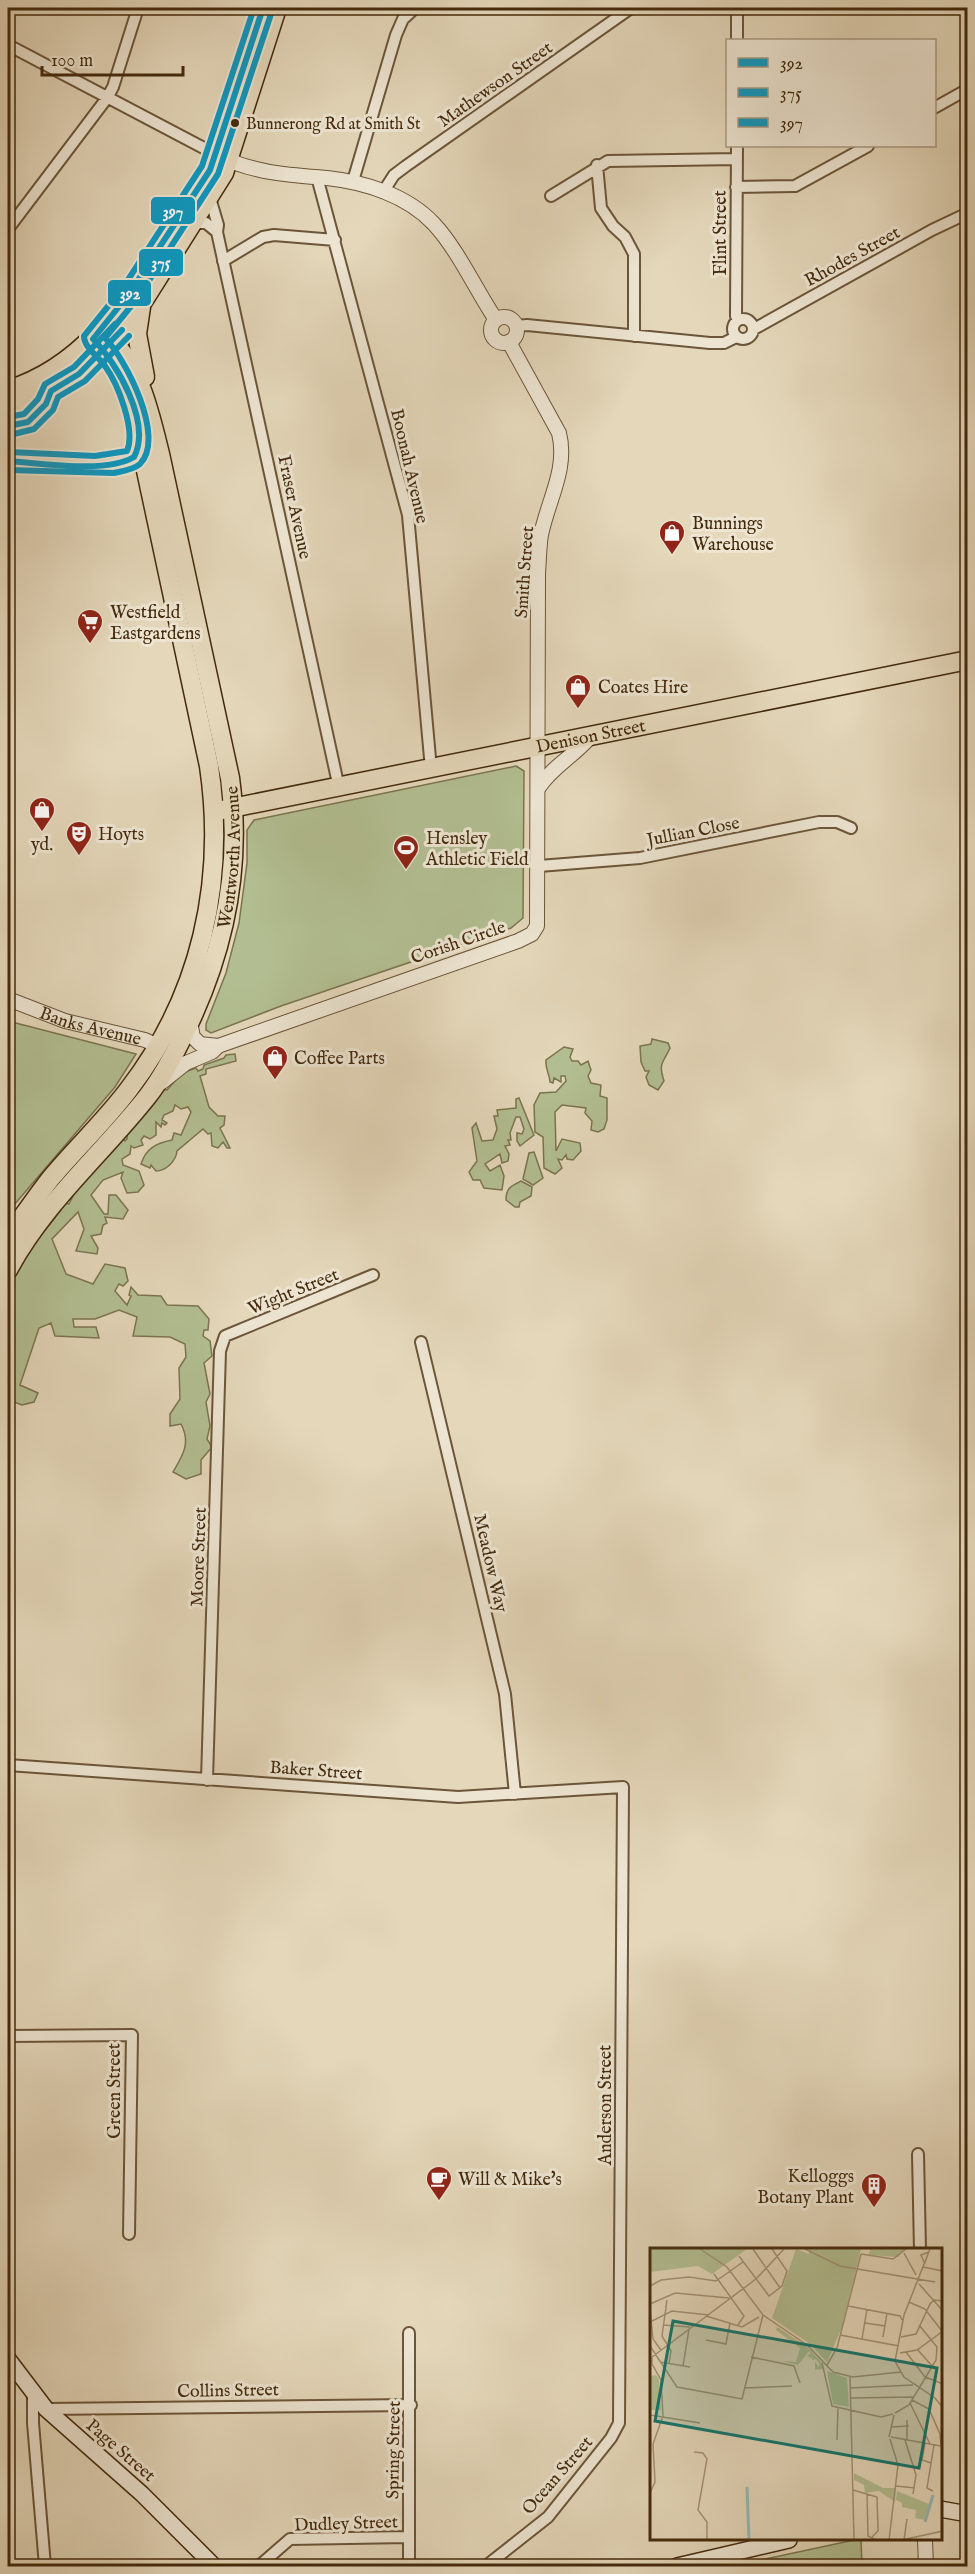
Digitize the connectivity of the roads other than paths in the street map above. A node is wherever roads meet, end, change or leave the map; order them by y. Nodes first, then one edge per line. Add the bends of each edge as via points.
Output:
1 (138, 8) edge
2 (263, 8) edge
3 (277, 8) edge
4 (415, 8) edge
5 (631, 8) edge
6 (737, 8) edge
7 (737, 39) edge
8 (8, 45) edge
9 (968, 89) edge
10 (107, 98) junction
11 (936, 107) edge
12 (737, 147) edge
13 (866, 147) edge
14 (223, 158) junction
15 (737, 159) junction
16 (597, 165) junction
17 (317, 177) junction
18 (353, 181) junction
19 (736, 188) junction
20 (383, 192) junction
21 (551, 196) dead end
22 (210, 198) junction
23 (968, 213) edge
24 (194, 223) junction
25 (8, 229) edge
26 (217, 232) junction
27 (335, 240) junction
28 (223, 261) junction
29 (144, 300) junction
30 (496, 320) junction
31 (738, 320) junction
32 (516, 326) junction
33 (754, 329) junction
34 (634, 336) junction
35 (736, 337) junction
36 (104, 340) junction
37 (509, 342) junction
38 (79, 374) junction
39 (8, 390) edge
40 (8, 407) edge
41 (143, 416) junction
42 (968, 660) edge
43 (590, 737) junction
44 (538, 748) junction
45 (431, 769) junction
46 (539, 787) junction
47 (339, 788) junction
48 (225, 810) junction
49 (851, 828) dead end
50 (539, 866) junction
51 (8, 999) edge
52 (190, 1022) junction
53 (218, 1046) junction
54 (166, 1051) junction
55 (149, 1095) junction
56 (8, 1237) edge
57 (8, 1270) edge
58 (373, 1275) dead end
59 (225, 1336) joint
60 (421, 1342) dead end
61 (8, 1765) edge
62 (207, 1780) junction
63 (623, 1787) joint
64 (515, 1794) junction
65 (8, 2036) edge
66 (918, 2154) dead end
67 (129, 2235) dead end
68 (920, 2248) edge
69 (409, 2333) dead end
70 (8, 2359) edge
71 (33, 2394) junction
72 (411, 2405) junction
73 (46, 2409) junction
74 (619, 2423) joint
75 (942, 2509) edge
76 (968, 2514) edge
77 (408, 2537) junction
78 (785, 2541) edge
79 (925, 2541) edge
80 (45, 2566) edge
81 (214, 2566) edge
82 (259, 2566) edge
83 (409, 2566) edge
84 (486, 2566) edge
85 (676, 2566) edge
86 (926, 2566) edge

1 - 10 street
2 - 14 main road
3 - 14 main road
4 - 18 street via 403,19 396,35
5 - 20 street, Mathewson Street via 394,174
6 - 7 street
8 - 10 street
9 - 11 street
10 - 14 street
10 - 25 street
12 - 15 street, Flint Street
13 - 19 street via 795,186
14 - 17 street via 246,167
14 - 22 main road
14 - 36 main road
15 - 16 street via 627,159
15 - 19 street, Flint Street
16 - 21 street
16 - 34 street via 601,208 634,254
17 - 18 street
17 - 27 street, Boonah Avenue
18 - 20 street
19 - 31 street, Flint Street
20 - 30 street via 433,224
22 - 24 main road
22 - 26 street, Fraser Avenue
23 - 33 street, Rhodes Street
24 - 26 street via 206,223
24 - 29 main road
26 - 28 street, Fraser Avenue
27 - 28 street via 263,237
27 - 45 street, Boonah Avenue via 408,515
28 - 47 street, Fraser Avenue
29 - 36 main road
29 - 41 main road via 137,334
30 - 32 street via 507,318
30 - 37 street via 491,331 494,339
31 - 33 street via 748,320
31 - 35 street via 733,329
32 - 34 street
32 - 37 street
33 - 35 street via 746,339
34 - 35 street via 718,344
36 - 38 main road
36 - 39 main road
36 - 41 main road, Wentworth Avenue via 133,366
37 - 44 street, Smith Street via 558,433 562,448 541,536
38 - 40 main road via 51,391
38 - 41 main road via 99,370 113,374
41 - 48 main road, Wentworth Avenue via 210,766
42 - 43 main road, Denison Street
43 - 44 main road, Denison Street
43 - 46 street via 576,754 552,769
44 - 45 main road, Denison Street
44 - 46 street, Corish Circle
45 - 47 main road, Denison Street
46 - 50 street, Corish Circle
47 - 48 main road, Denison Street
48 - 52 main road, Wentworth Avenue via 232,873 224,930 211,974
48 - 54 main road, Wentworth Avenue via 205,931
49 - 50 street, Jullian Close via 837,822 819,822 640,858
50 - 53 street, Corish Circle via 537,926 526,937
51 - 54 street, Banks Avenue via 64,1021 145,1040
52 - 53 street via 198,1042
52 - 54 main road, Wentworth Avenue
53 - 55 street, Corish Circle via 175,1071
54 - 55 main road, Wentworth Avenue
54 - 56 main road, Wentworth Avenue via 51,1178
55 - 57 main road, Wentworth Avenue via 56,1198
58 - 59 street, Wight Street
59 - 62 street, Moore Street via 220,1352
60 - 64 street, Meadow Way via 505,1694
61 - 62 street, Baker Street
62 - 64 street, Baker Street via 458,1797
63 - 64 street, Baker Street
63 - 74 street, Anderson Street
65 - 67 street, Green Street via 132,2035
66 - 68 street
69 - 72 street, Spring Street
70 - 71 main road, Page Street
71 - 73 main road, Page Street
71 - 80 street
72 - 73 street, Collins Street
72 - 77 street, Spring Street
73 - 81 main road, Page Street via 142,2493
74 - 84 street, Ocean Street via 548,2517
75 - 76 main road
77 - 82 street, Dudley Street via 290,2539
77 - 83 street, Spring Street
78 - 85 main road
79 - 86 street

